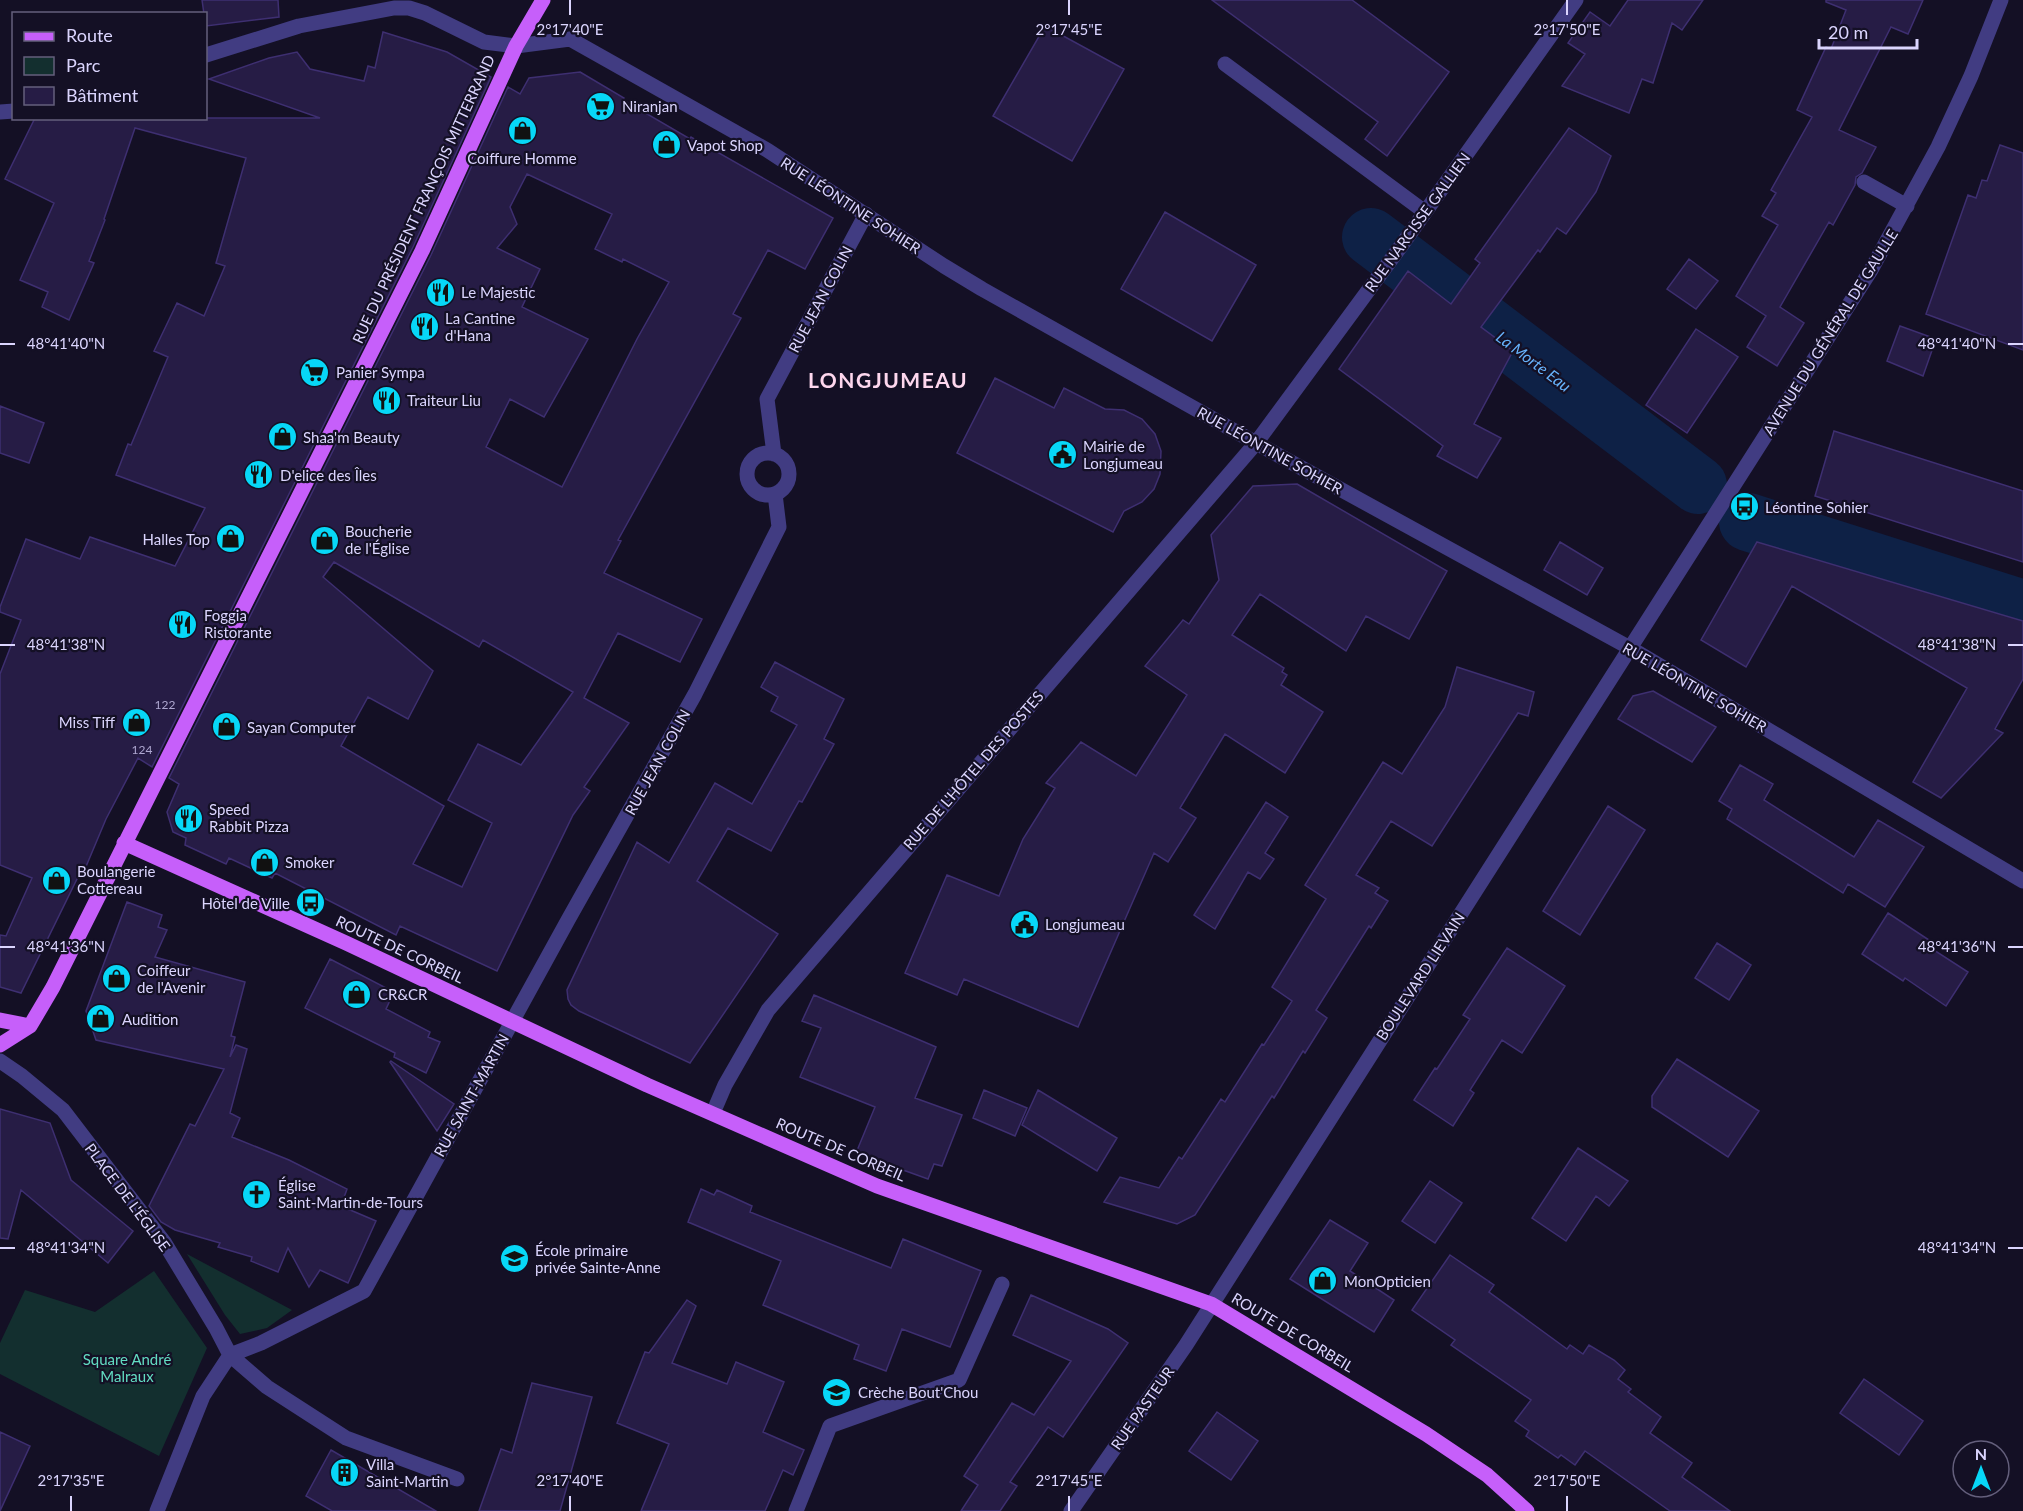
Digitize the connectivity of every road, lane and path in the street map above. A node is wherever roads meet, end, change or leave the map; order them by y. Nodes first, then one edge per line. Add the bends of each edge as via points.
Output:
1 (543, 0) edge
2 (1576, 0) edge
3 (2001, 0) edge
4 (395, 4) edge
5 (516, 46) junction
6 (207, 55) edge
7 (1225, 63) dead end
8 (1864, 182) dead end
9 (1907, 206) junction
10 (1425, 212) junction
11 (866, 214) junction
12 (1256, 443) junction
13 (774, 454) junction
14 (775, 494) junction
15 (1630, 648) junction
16 (124, 843) junction
17 (2023, 881) edge
18 (0, 1020) edge
19 (511, 1022) junction
20 (30, 1026) junction
21 (0, 1046) edge
22 (0, 1061) edge
23 (713, 1113) junction
24 (1002, 1284) dead end
25 (1211, 1304) junction
26 (231, 1355) junction
27 (457, 1479) dead end
28 (157, 1511) edge
29 (796, 1511) edge
30 (1071, 1511) edge
31 (1527, 1511) edge

1 - 5 main road, RUE DU PRÉSIDENT FRANÇOIS MITTERRAND
2 - 10 street, RUE NARCISSE GALLIEN
3 - 9 street, AVENUE DU GÉNÉRAL DE GAULLE via 1971,76
4 - 5 street, RUE LÉONTINE SOHIER via 425,12 484,42
4 - 6 street, RUE LÉONTINE SOHIER via 299,26
5 - 11 street, RUE LÉONTINE SOHIER via 570,39 767,150
5 - 16 main road, RUE DU PRÉSIDENT FRANÇOIS MITTERRAND via 422,251
7 - 10 street
8 - 9 street
9 - 15 street, AVENUE DU GÉNÉRAL DE GAULLE via 1871,270
10 - 12 street, RUE NARCISSE GALLIEN
11 - 12 street, RUE LÉONTINE SOHIER via 969,281
11 - 13 street, RUE JEAN COLIN via 767,399
12 - 15 street, RUE LÉONTINE SOHIER
12 - 23 street, RUE DE L'HÔTEL DES POSTES via 768,1010
13 - 14 street, RUE JEAN COLIN via 785,462 789,474 785,487
13 - 14 street via 754,459 747,478 760,494
14 - 19 street, RUE JEAN COLIN via 778,527 695,694
15 - 17 street, RUE LÉONTINE SOHIER
15 - 25 street, BOULEVARD LIEVAIN
16 - 19 main road, ROUTE DE CORBEIL
16 - 20 main road, RUE DU PRÉSIDENT FRANÇOIS MITTERRAND
18 - 20 main road
19 - 23 main road, ROUTE DE CORBEIL
19 - 26 street, RUE SAINT-MARTIN via 364,1291
20 - 21 main road, RUE DU PRÉSIDENT FRANÇOIS MITTERRAND
22 - 26 street, PLACE DE L'ÉGLISE via 63,1110 164,1242
23 - 25 main road, ROUTE DE CORBEIL via 877,1186
24 - 29 street via 959,1380 830,1426
25 - 30 street, RUE PASTEUR
25 - 31 main road, ROUTE DE CORBEIL via 1426,1434 1487,1475
26 - 27 street, PLACE DE L'ÉGLISE via 267,1387 346,1438
26 - 28 street via 203,1396

